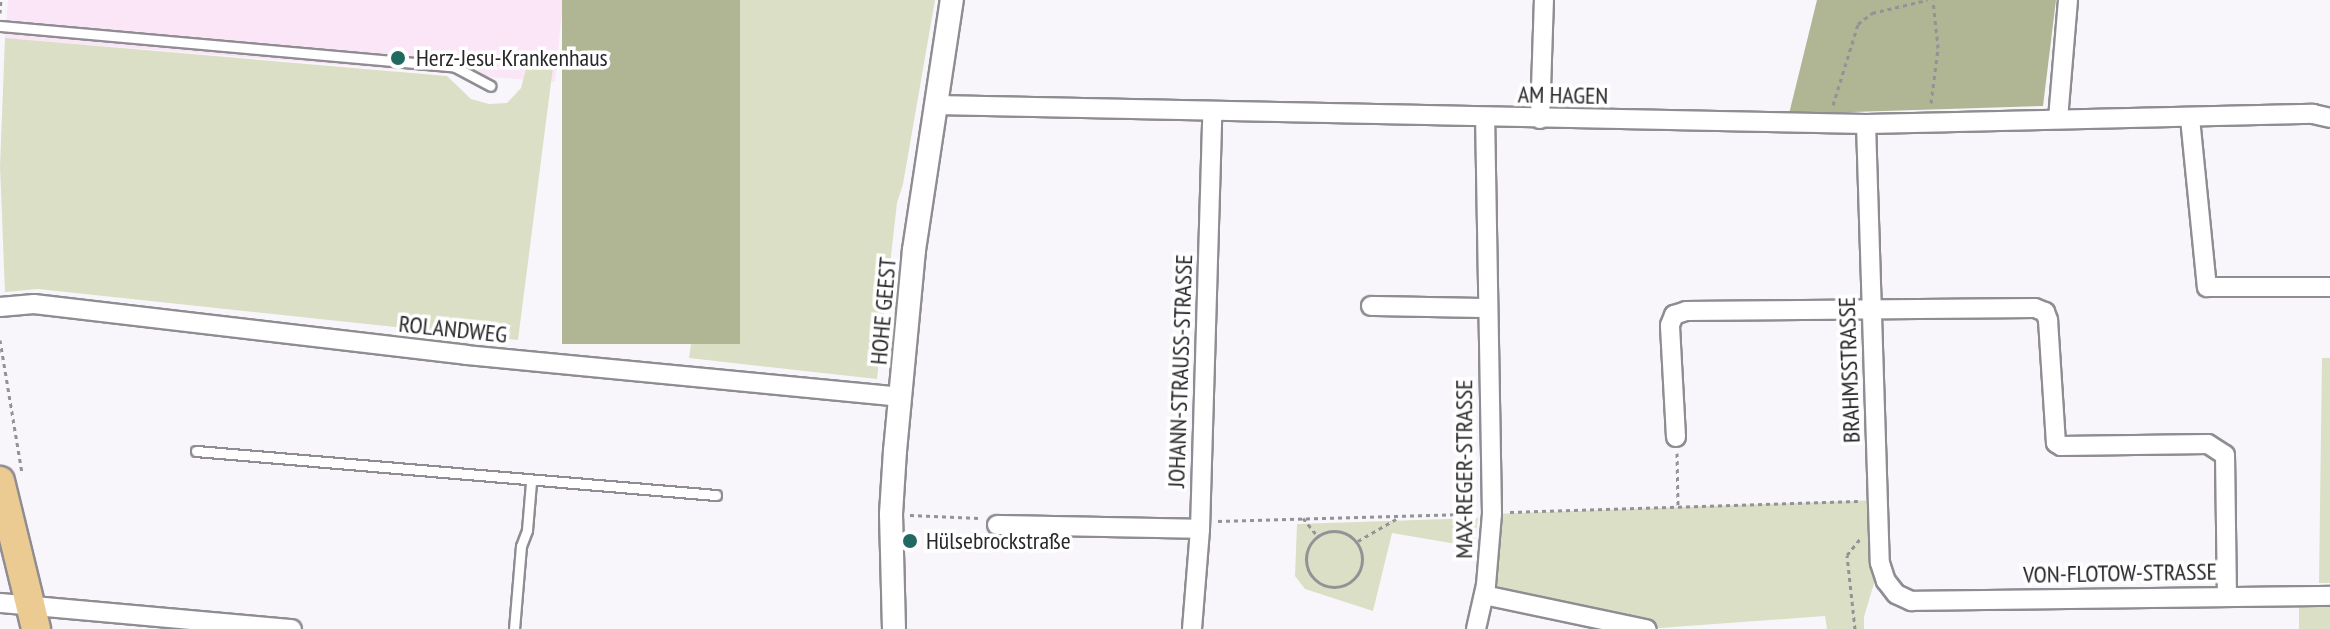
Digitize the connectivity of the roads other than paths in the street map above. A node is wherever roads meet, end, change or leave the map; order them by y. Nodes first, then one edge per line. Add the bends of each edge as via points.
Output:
1 (952, 0) edge
2 (1544, 0) edge
3 (2068, 0) edge
4 (0, 26) edge
5 (490, 86) dead end
6 (936, 105) junction
7 (1212, 113) junction
8 (1485, 118) junction
9 (2190, 118) junction
10 (2330, 118) edge
11 (1540, 119) junction
12 (2058, 119) junction
13 (1866, 124) junction
14 (2330, 287) edge
15 (1371, 306) dead end
16 (0, 307) edge
17 (1486, 308) junction
18 (1870, 312) junction
19 (901, 397) junction
20 (1676, 437) road end
21 (196, 451) dead end
22 (0, 481) edge
23 (531, 482) junction
24 (716, 495) dead end
25 (997, 525) road end
26 (1200, 525) junction
27 (1484, 595) junction
28 (2227, 596) junction
29 (2330, 596) edge
30 (1911, 601) joint
31 (0, 603) edge
32 (33, 618) edge
33 (292, 629) edge
34 (514, 629) edge
35 (894, 629) edge
36 (1192, 629) edge
37 (1476, 629) edge
38 (1646, 629) edge

1 - 6 street, HOHE GEEST
2 - 11 street
3 - 12 street
4 - 5 lane via 455,67
6 - 7 street, AM HAGEN
6 - 19 street, HOHE GEEST via 914,250
7 - 8 street, AM HAGEN
7 - 26 street, JOHANN-STRAUSS-STRASSE
8 - 11 street, AM HAGEN
8 - 17 street, MAX-REGER-STRASSE
9 - 10 street, AM HAGEN
9 - 12 street, AM HAGEN
9 - 14 street via 2207,287
11 - 13 street, AM HAGEN
12 - 13 street, AM HAGEN
13 - 18 street, BRAHMSSTRASSE
15 - 17 street
16 - 19 street, ROLANDWEG via 34,304 466,355
17 - 27 street, MAX-REGER-STRASSE via 1492,514
18 - 20 street via 1674,315 1670,325
18 - 28 street via 2035,308 2048,320 2056,443 2218,448 2225,455
18 - 30 street, BRAHMSSTRASSE via 1880,563 1896,594
19 - 35 street, HOHE GEEST via 891,514
21 - 23 lane
22 - 32 main road
23 - 24 lane
23 - 34 lane
25 - 26 street
26 - 36 street, JOHANN-STRAUSS-STRASSE
27 - 37 street, MAX-REGER-STRASSE
27 - 38 street
28 - 29 street, VON-FLOTOW-STRASSE
28 - 30 street, VON-FLOTOW-STRASSE
31 - 32 street
32 - 33 street

